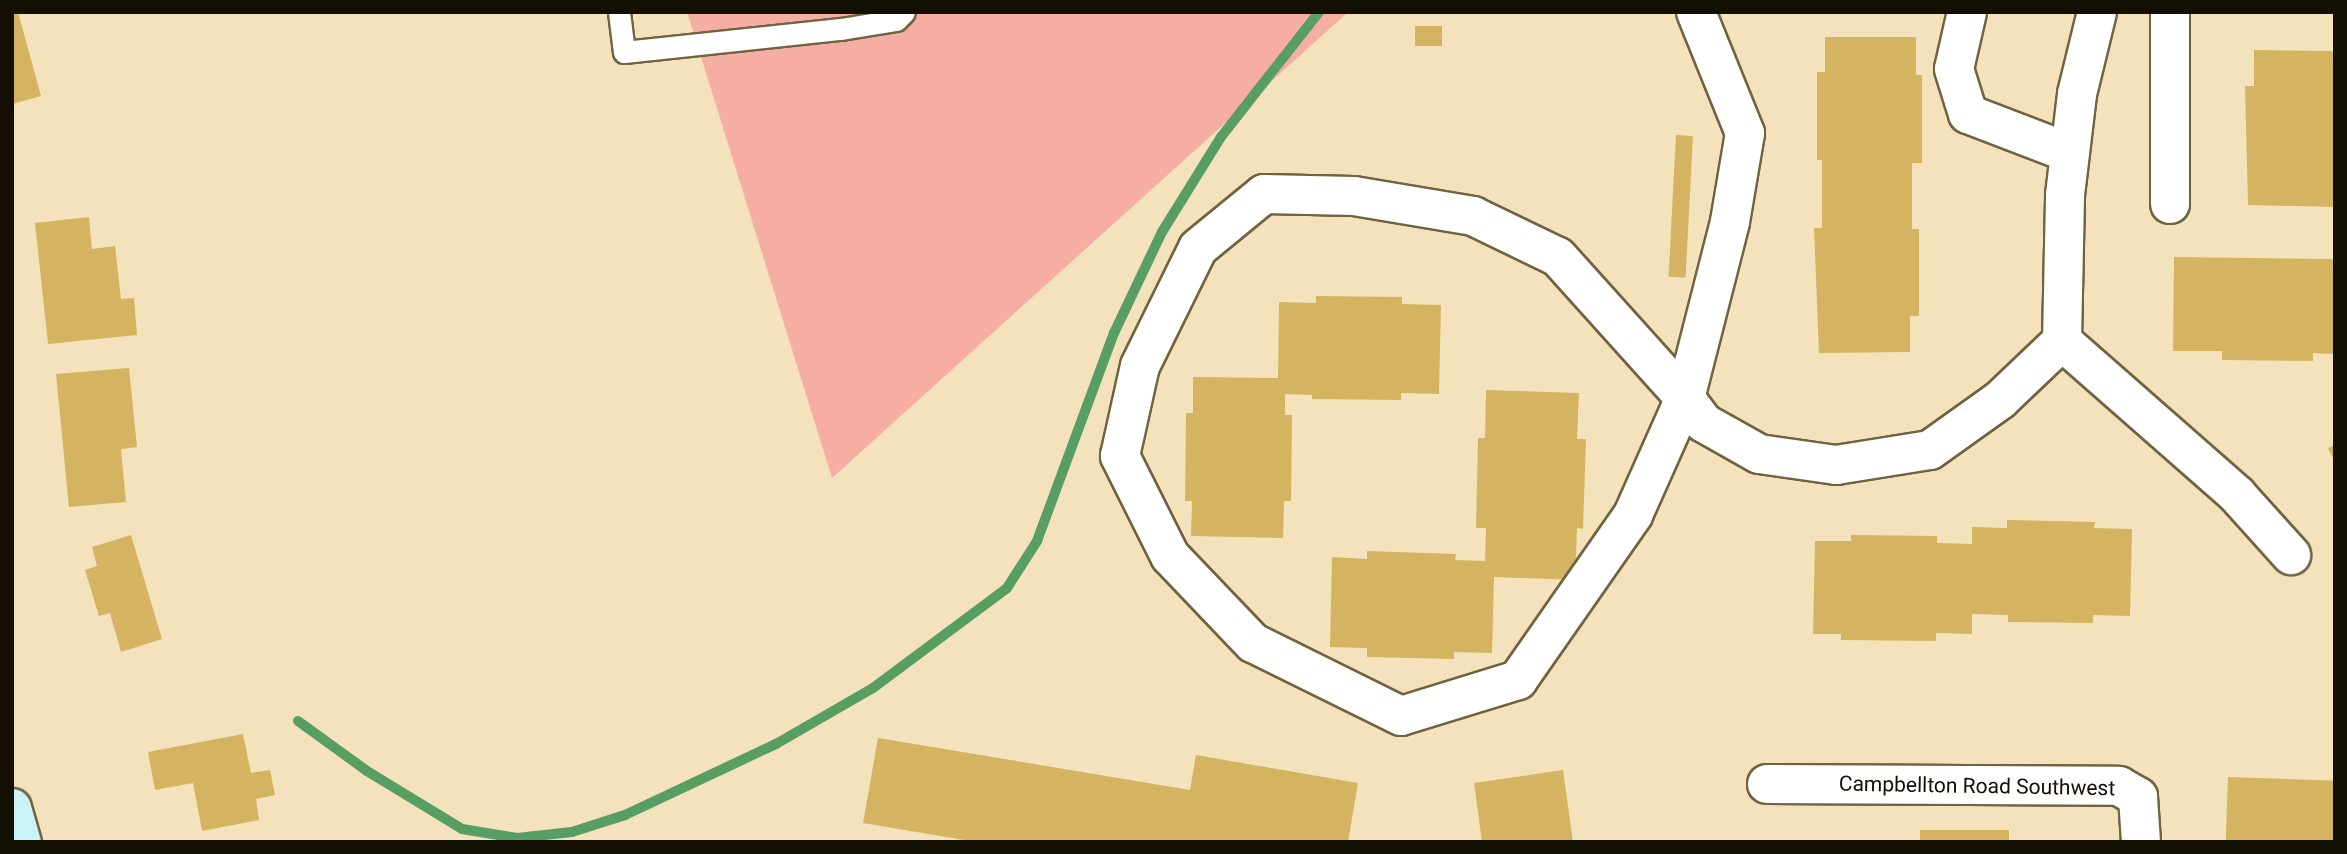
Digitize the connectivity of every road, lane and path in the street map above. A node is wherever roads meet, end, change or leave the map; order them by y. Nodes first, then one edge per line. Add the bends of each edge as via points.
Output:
1 (619, 12) edge
2 (904, 12) edge
3 (1696, 12) edge
4 (1967, 12) edge
5 (2097, 12) edge
6 (2170, 12) edge
7 (2070, 153) junction
8 (2170, 204) dead end
9 (2062, 341) junction
10 (1685, 398) junction
11 (2291, 555) dead end
12 (1767, 784) dead end
13 (12, 808) edge
14 (22, 842) edge
15 (2141, 842) edge

1 - 2 lane via 624,52 841,29 896,20
3 - 10 street via 1745,133 1730,222
4 - 7 street via 1954,69 1968,114
5 - 7 street via 2077,94
6 - 8 street
7 - 9 street
9 - 10 street via 2000,400 1930,450 1836,465 1759,454 1704,423
9 - 11 street via 2237,495
10 - 10 street via 1633,515 1518,680 1401,716 1253,643 1170,556 1120,456 1139,366 1198,248 1264,194 1354,196 1473,216 1558,257
12 - 15 street, Campbellton Road Southwest via 2119,786 2138,797
13 - 14 street

